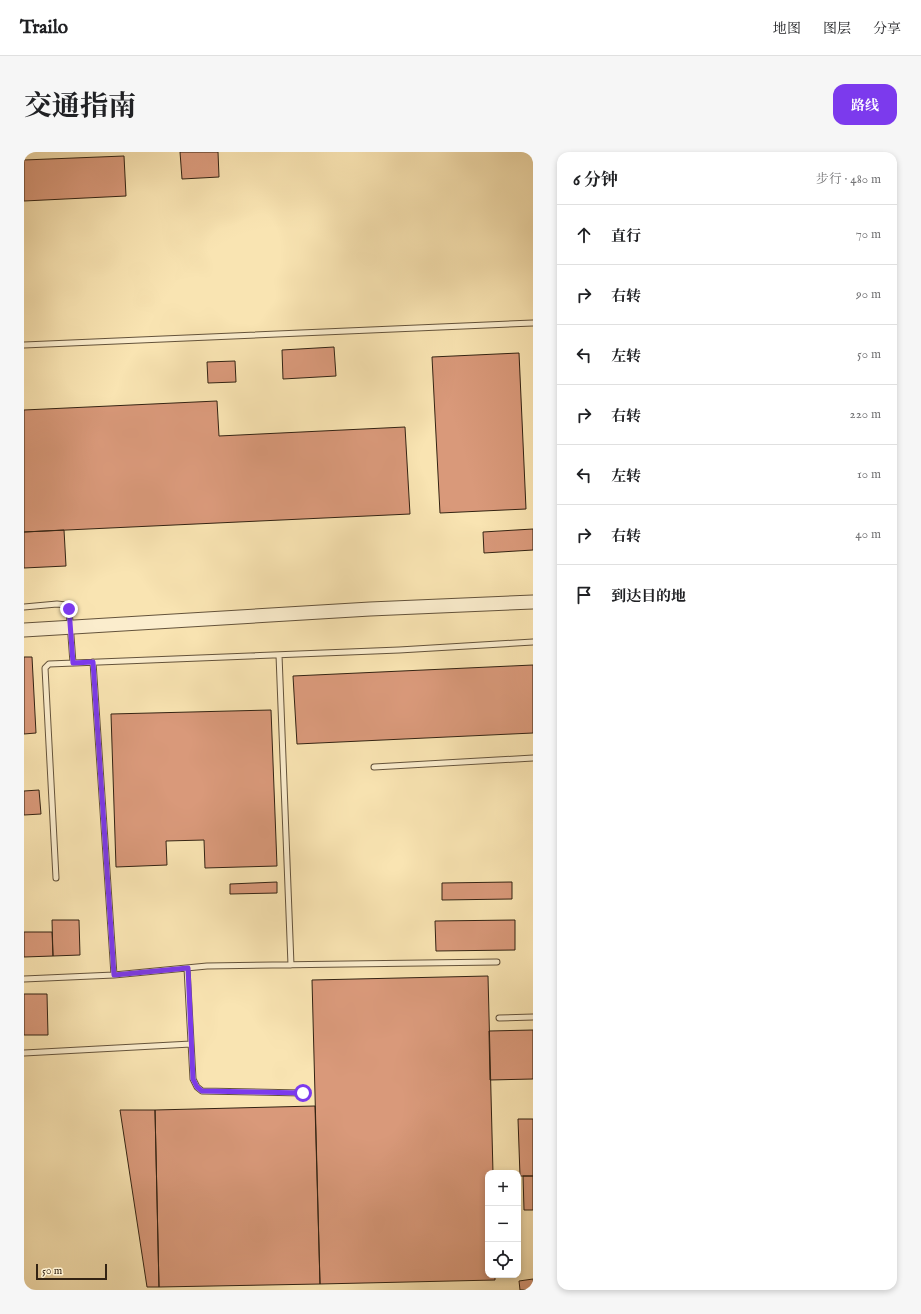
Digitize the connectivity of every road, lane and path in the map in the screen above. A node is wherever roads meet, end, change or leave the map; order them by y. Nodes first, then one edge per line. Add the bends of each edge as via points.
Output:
1 (533, 324) edge
2 (24, 345) edge
3 (533, 602) edge
4 (24, 607) edge
5 (71, 628) junction
6 (24, 630) edge
7 (533, 642) edge
8 (279, 655) junction
9 (93, 662) junction
10 (73, 663) junction
11 (533, 758) edge
12 (374, 767) dead end
13 (56, 878) dead end
14 (498, 962) dead end
15 (291, 965) junction
16 (188, 968) junction
17 (114, 975) junction
18 (24, 978) edge
19 (533, 1017) edge
20 (500, 1018) dead end
21 (191, 1044) junction
22 (24, 1053) edge
23 (303, 1093) dead end

1 - 2 lane
3 - 5 street via 370,609
4 - 5 lane via 57,604 66,606 69,609
5 - 6 street
5 - 10 lane
7 - 8 lane
8 - 9 lane
8 - 15 lane
9 - 10 lane
9 - 17 lane
10 - 13 lane via 49,664 45,668
11 - 12 lane
14 - 15 lane
15 - 16 lane
16 - 17 lane
16 - 21 lane
17 - 18 lane
19 - 20 lane
21 - 22 lane
21 - 23 lane via 193,1079 202,1091

